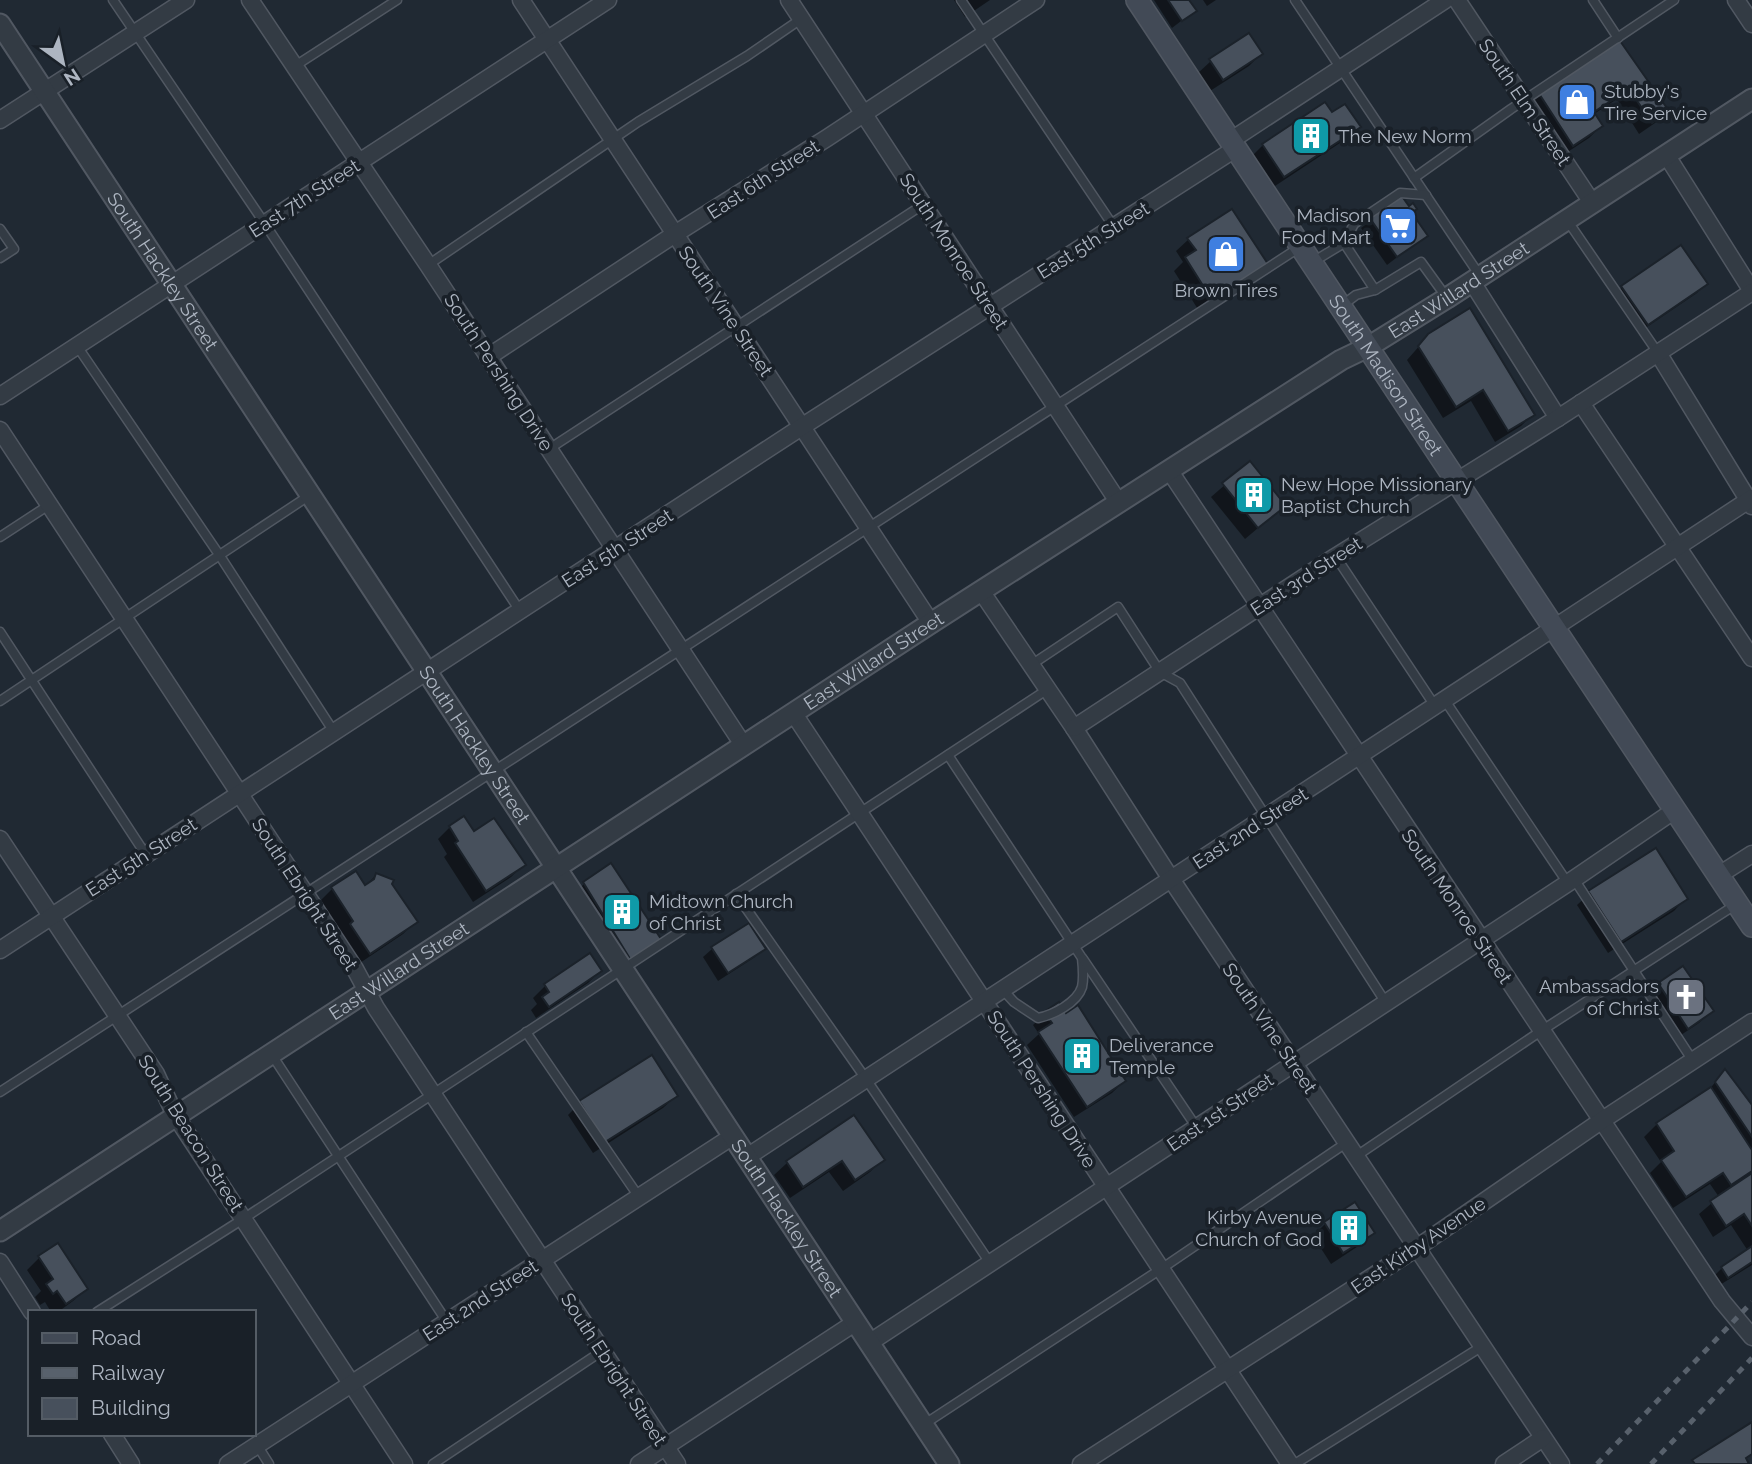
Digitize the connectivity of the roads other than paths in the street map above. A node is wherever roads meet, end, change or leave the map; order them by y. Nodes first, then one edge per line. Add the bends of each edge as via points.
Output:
1 (113, 0) edge
2 (186, 0) edge
3 (250, 0) edge
4 (397, 0) edge
5 (521, 0) edge
6 (608, 0) edge
7 (789, 0) edge
8 (961, 0) edge
9 (1036, 0) edge
10 (1137, 0) edge
11 (1295, 0) edge
12 (1445, 0) edge
13 (1457, 0) edge
14 (1593, 0) edge
15 (1674, 0) edge
16 (1736, 0) edge
17 (801, 19) junction
18 (0, 24) edge
19 (1752, 24) edge
20 (134, 33) junction
21 (984, 34) junction
22 (1618, 38) junction
23 (547, 40) junction
24 (295, 66) junction
25 (1340, 68) junction
26 (45, 91) junction
27 (1752, 99) edge
28 (1524, 100) junction
29 (864, 113) junction
30 (0, 120) edge
31 (612, 139) junction
32 (1232, 145) junction
33 (1667, 156) junction
34 (359, 162) junction
35 (1414, 178) junction
36 (1426, 195) junction
37 (924, 204) junction
38 (1593, 204) junction
39 (1567, 220) junction
40 (265, 224) junction
41 (1114, 228) junction
42 (0, 229) edge
43 (675, 234) junction
44 (1344, 243) junction
45 (1306, 255) junction
46 (0, 258) edge
47 (428, 265) junction
48 (1476, 279) junction
49 (172, 285) junction
50 (1375, 290) junction
51 (1752, 291) edge
52 (1447, 298) junction
53 (990, 305) junction
54 (1340, 307) junction
55 (737, 327) junction
56 (77, 346) junction
57 (1368, 347) junction
58 (1658, 353) junction
59 (488, 357) junction
60 (0, 396) edge
61 (1580, 403) junction
62 (1055, 405) junction
63 (1558, 418) junction
64 (803, 426) junction
65 (0, 430) edge
66 (549, 449) junction
67 (1169, 470) junction
68 (1455, 481) junction
69 (310, 495) junction
70 (1751, 501) edge
71 (1119, 503) junction
72 (49, 505) junction
73 (868, 526) junction
74 (0, 537) edge
75 (1677, 546) junction
76 (615, 549) junction
77 (220, 556) junction
78 (1335, 557) junction
79 (981, 591) junction
80 (1260, 607) junction
81 (520, 611) junction
82 (125, 620) junction
83 (931, 623) junction
84 (1552, 627) junction
85 (0, 632) edge
86 (681, 649) junction
87 (1752, 659) edge
88 (1031, 665) junction
89 (426, 672) junction
90 (1160, 672) junction
91 (32, 680) junction
92 (1048, 689) junction
93 (0, 701) edge
94 (1440, 702) junction
95 (794, 713) junction
96 (1074, 728) junction
97 (334, 732) junction
98 (744, 746) junction
99 (948, 755) junction
100 (1358, 757) junction
101 (492, 772) junction
102 (239, 793) junction
103 (1675, 810) junction
104 (860, 813) junction
105 (1268, 817) junction
106 (0, 839) edge
107 (1752, 854) edge
108 (146, 855) junction
109 (555, 868) junction
110 (1719, 875) junction
111 (1171, 879) junction
112 (1571, 881) junction
113 (304, 892) junction
114 (736, 894) junction
115 (1737, 904) junction
116 (51, 916) junction
117 (1752, 926) edge
118 (1481, 941) junction
119 (1074, 943) junction
120 (0, 950) edge
121 (1082, 958) junction
122 (622, 969) junction
123 (1635, 970) junction
124 (1003, 990) junction
125 (366, 992) junction
126 (985, 1002) junction
127 (1386, 1003) junction
128 (117, 1016) junction
129 (1752, 1022) edge
130 (1541, 1031) junction
131 (526, 1032) junction
132 (271, 1053) junction
133 (1693, 1061) junction
134 (1293, 1063) junction
135 (866, 1079) junction
136 (0, 1092) edge
137 (433, 1094) junction
138 (175, 1115) junction
139 (1601, 1121) junction
140 (1197, 1128) junction
141 (733, 1136) junction
142 (1350, 1150) junction
143 (338, 1155) junction
144 (747, 1157) junction
145 (1107, 1187) junction
146 (639, 1197) junction
147 (243, 1219) junction
148 (0, 1231) edge
149 (1415, 1249) junction
150 (542, 1260) junction
151 (0, 1262) edge
152 (990, 1264) junction
153 (1161, 1269) junction
154 (31, 1310) edge
155 (100, 1310) edge
156 (447, 1322) junction
157 (856, 1322) junction
158 (1752, 1337) edge
159 (869, 1343) junction
160 (1481, 1347) junction
161 (602, 1351) junction
162 (1228, 1370) junction
163 (351, 1384) junction
164 (923, 1425) junction
165 (113, 1436) edge
166 (1542, 1438) junction
167 (257, 1445) junction
168 (665, 1447) junction
169 (131, 1464) edge
170 (228, 1464) edge
171 (269, 1464) edge
172 (404, 1464) edge
173 (433, 1464) edge
174 (639, 1464) edge
175 (677, 1464) edge
176 (949, 1464) edge
177 (1081, 1464) edge
178 (1292, 1464) edge
179 (1504, 1464) edge
180 (1560, 1464) edge

1 - 20 lane
2 - 20 street
3 - 24 street, South Pershing Drive
4 - 24 lane
5 - 23 street, South Vine Street
6 - 23 street, East 7th Street
7 - 17 street, South Monroe Street
8 - 21 lane
9 - 21 street, East 6th Street
10 - 32 main road, South Madison Street
11 - 25 lane
12 - 25 street, East 5th Street
13 - 28 street, South Elm Street
14 - 22 lane
15 - 22 lane
16 - 19 street
17 - 29 street, South Monroe Street
17 - 31 lane
18 - 26 street, South Hackley Street
20 - 26 street
20 - 40 lane
21 - 29 street, East 6th Street
21 - 41 lane
22 - 28 lane
23 - 31 street, South Vine Street
23 - 34 street, East 7th Street
24 - 34 street, South Pershing Drive
25 - 32 street, East 5th Street
25 - 35 lane
26 - 30 street
26 - 49 street, South Hackley Street
27 - 33 street, East Willard Street
28 - 35 lane
28 - 38 street, South Elm Street
29 - 37 street, South Monroe Street
29 - 43 street, East 6th Street
31 - 43 street, South Vine Street
31 - 47 lane
32 - 41 street, East 5th Street
32 - 45 main road, South Madison Street
33 - 38 street, East Willard Street
33 - 51 street
34 - 40 street, East 7th Street
34 - 47 street, South Pershing Drive
35 - 36 lane
36 - 44 lane via 1400,193 1354,224
36 - 48 lane
37 - 53 street, South Monroe Street
37 - 55 lane
38 - 39 street, East Willard Street
39 - 48 street, East Willard Street
39 - 58 lane
40 - 49 street, East 7th Street
40 - 81 lane
41 - 53 street, East 5th Street
42 - 46 lane via 13,249
43 - 55 street, South Vine Street
43 - 59 street, East 6th Street
44 - 45 lane
44 - 50 lane
45 - 54 main road, South Madison Street
45 - 62 lane
47 - 59 street, South Pershing Drive
48 - 52 street, East Willard Street
48 - 63 street
49 - 56 street, East 7th Street
49 - 69 street, South Hackley Street
50 - 52 lane via 1421,262
50 - 54 lane via 1356,295
51 - 58 street, East 3rd Street
52 - 57 street, East Willard Street
53 - 62 street, South Monroe Street
53 - 64 street, East 5th Street
54 - 57 main road, South Madison Street
55 - 64 street, South Vine Street
55 - 66 lane
56 - 60 street, East 7th Street
56 - 77 lane
57 - 67 street, East Willard Street
57 - 68 main road, South Madison Street
58 - 61 street, East 3rd Street
58 - 70 street
59 - 66 street, South Pershing Drive
61 - 63 street, East 3rd Street
61 - 75 street
62 - 71 street, South Monroe Street
62 - 73 lane
63 - 68 street, East 3rd Street
64 - 73 street, South Vine Street
64 - 76 street, East 5th Street
65 - 72 street, South Ebright Street
66 - 76 street, South Pershing Drive
67 - 71 street, East Willard Street
67 - 80 street, South Monroe Street
68 - 78 street, East 3rd Street
68 - 84 main road, South Madison Street
69 - 77 lane
69 - 89 street, South Hackley Street
70 - 75 street, East 2nd Street
71 - 79 street, East Willard Street
72 - 74 lane
72 - 82 street, South Ebright Street
73 - 83 street, South Vine Street
73 - 86 lane
75 - 84 street, East 2nd Street
75 - 87 street
76 - 81 street, East 5th Street
76 - 86 street, South Pershing Drive
77 - 82 lane
77 - 97 lane
78 - 80 street, East 3rd Street
78 - 94 lane
79 - 83 street, East Willard Street
79 - 88 street, South Vine Street
80 - 90 street, East 3rd Street
80 - 100 street, South Monroe Street
81 - 89 street, East 5th Street
82 - 91 lane
82 - 102 street, South Ebright Street
83 - 95 street, East Willard Street
84 - 94 street, East 2nd Street
84 - 103 main road, South Madison Street
85 - 91 lane
86 - 98 street, South Pershing Drive
86 - 101 lane
88 - 90 lane via 1118,607
88 - 92 street, South Vine Street
89 - 97 street, East 5th Street
89 - 101 street, South Hackley Street
90 - 96 street, East 3rd Street
90 - 105 lane via 1180,683
91 - 93 lane
91 - 108 lane
92 - 96 street, South Vine Street
92 - 99 lane
94 - 100 street, East 2nd Street
94 - 112 lane
95 - 98 street, East Willard Street
95 - 104 street, South Pershing Drive
96 - 111 street, South Vine Street
97 - 102 street, East 5th Street
98 - 109 street, East Willard Street
99 - 104 lane
99 - 119 lane
100 - 105 street, East 2nd Street
100 - 118 street, South Monroe Street
101 - 109 street, South Hackley Street
101 - 113 lane
102 - 108 street, East 5th Street
102 - 113 street, South Ebright Street
103 - 110 main road, South Madison Street
103 - 112 street, East 1st Street
104 - 114 lane
104 - 126 street, South Pershing Drive
105 - 111 street, East 2nd Street
105 - 127 lane
106 - 116 street, South Beacon Street
107 - 110 street
108 - 116 street, East 5th Street
109 - 122 street, South Hackley Street
109 - 125 street, East Willard Street
110 - 115 main road, South Madison Street
111 - 119 street, East 2nd Street
111 - 134 street, South Vine Street
112 - 118 street, East 1st Street
112 - 123 lane
113 - 125 street, South Ebright Street
113 - 128 lane
114 - 122 lane
114 - 135 lane
115 - 117 main road, South Madison Street
115 - 123 lane
116 - 120 street, East 5th Street
116 - 128 street, South Beacon Street
118 - 127 street, East 1st Street
118 - 130 street, South Monroe Street
119 - 121 lane
119 - 124 street, East 2nd Street
121 - 124 lane via 1082,987 1052,1015 1038,1018
121 - 140 lane
122 - 131 lane
122 - 141 street, South Hackley Street
123 - 130 lane
123 - 133 lane
124 - 126 street, East 2nd Street
125 - 132 street, East Willard Street
125 - 137 street, South Ebright Street
126 - 135 street, East 2nd Street
126 - 145 street, South Pershing Drive
127 - 134 street, East 1st Street
128 - 136 lane
128 - 138 street, South Beacon Street via 156,1074
129 - 133 street, East Kirby Avenue
130 - 139 street, South Monroe Street
130 - 142 lane
131 - 137 lane
131 - 146 lane
132 - 138 street, East Willard Street
132 - 143 lane
133 - 139 street, East Kirby Avenue
134 - 140 street, East 1st Street
134 - 142 street, South Vine Street
135 - 144 street, East 2nd Street
135 - 152 lane
137 - 143 lane
137 - 150 street, South Ebright Street
138 - 147 street, South Beacon Street
138 - 148 street, East Willard Street
139 - 149 street, East Kirby Avenue
139 - 158 street, South Monroe Street via 1722,1301
140 - 145 street, East 1st Street
141 - 144 street, South Hackley Street
141 - 146 street, East 2nd Street
142 - 149 street, South Vine Street
142 - 153 lane
143 - 147 lane
143 - 156 lane
144 - 157 street, South Hackley Street
145 - 152 street, East 1st Street
145 - 153 street, South Pershing Drive
146 - 150 street, East 2nd Street
147 - 155 lane
147 - 163 street, South Beacon Street
149 - 160 street, South Vine Street
149 - 162 street, East Kirby Avenue
150 - 156 street, East 2nd Street
150 - 161 street, South Ebright Street
151 - 154 street
152 - 159 street, East 1st Street
153 - 162 street, South Pershing Drive
153 - 164 lane
156 - 163 street, East 2nd Street
157 - 159 street, South Hackley Street
157 - 168 street
159 - 164 street, South Hackley Street
160 - 166 street, South Vine Street
160 - 178 lane
161 - 168 street, South Ebright Street
161 - 173 lane
162 - 177 street, East Kirby Avenue
162 - 178 street, South Pershing Drive
163 - 167 street, East 2nd Street
163 - 172 street, South Beacon Street
164 - 176 street, South Hackley Street
165 - 169 street
166 - 179 street
166 - 180 street, South Vine Street
167 - 170 street, East 2nd Street
167 - 171 lane
168 - 174 street
168 - 175 street, South Ebright Street

